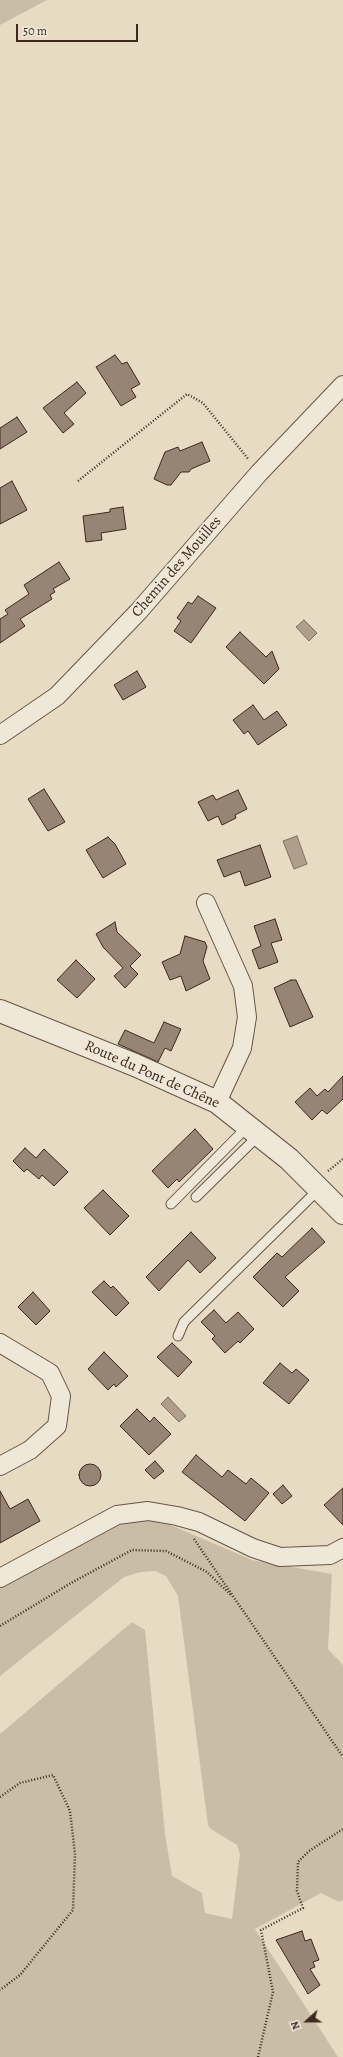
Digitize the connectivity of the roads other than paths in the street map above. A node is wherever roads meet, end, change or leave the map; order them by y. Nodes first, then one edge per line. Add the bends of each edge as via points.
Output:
1 (343, 385) edge
2 (0, 735) edge
3 (206, 902) dead end
4 (0, 1010) edge
5 (217, 1102) junction
6 (254, 1131) junction
7 (320, 1189) junction
8 (196, 1197) dead end
9 (170, 1204) dead end
10 (343, 1213) edge
11 (178, 1336) dead end
12 (0, 1342) edge
13 (0, 1466) edge
14 (343, 1548) edge
15 (0, 1578) edge

1 - 2 street, Chemin des Mouilles via 259,473 138,612 57,696
3 - 5 street via 242,986 247,1017 242,1048
4 - 5 street, Route du Pont de Chêne via 135,1065
5 - 6 street, Route du Pont de Chêne
6 - 7 street, Route du Pont de Chêne via 289,1159
6 - 8 lane
6 - 9 lane
7 - 10 street, Route du Pont de Chêne
7 - 11 lane via 184,1322
12 - 13 street via 50,1373 61,1396 57,1426 30,1450
14 - 15 street via 330,1555 280,1557 253,1548 199,1522 148,1511 116,1515

